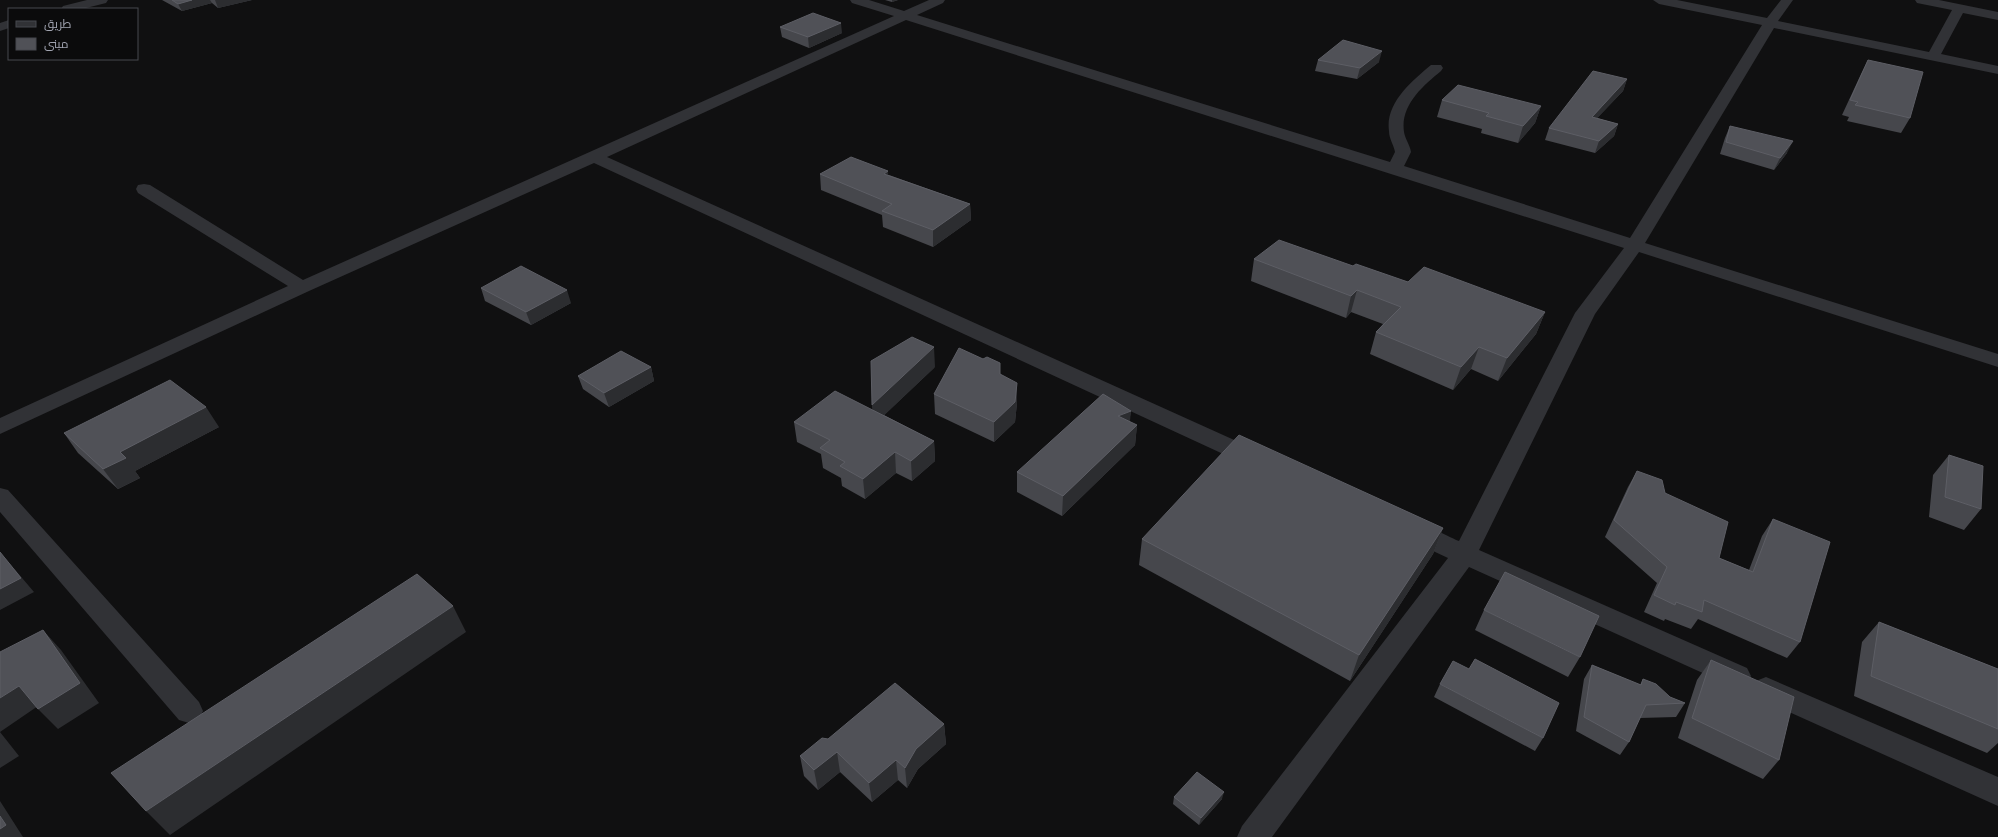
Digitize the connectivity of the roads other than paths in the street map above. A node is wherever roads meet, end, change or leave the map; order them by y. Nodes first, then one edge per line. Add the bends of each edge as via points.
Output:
1 (102, 0) edge
2 (856, 0) edge
3 (939, 0) edge
4 (1659, 0) edge
5 (1787, 0) edge
6 (1921, 0) edge
7 (71, 8) edge
8 (1960, 8) junction
9 (904, 15) junction
10 (1998, 16) edge
11 (1770, 23) junction
12 (1933, 57) junction
13 (1436, 68) dead end
14 (1998, 70) edge
15 (594, 157) junction
16 (1394, 169) junction
17 (144, 189) dead end
18 (1634, 246) junction
19 (302, 288) junction
20 (1998, 361) edge
21 (0, 427) edge
22 (1275, 469) edge
23 (0, 496) edge
24 (1391, 522) edge
25 (1464, 555) junction
26 (189, 711) dead end
27 (1998, 792) edge
28 (1253, 837) edge

1 - 7 street
2 - 9 street
3 - 9 street
4 - 11 street
5 - 11 street
6 - 8 street
8 - 10 street
8 - 12 street
9 - 15 street
9 - 16 street
11 - 12 street
11 - 18 street
12 - 14 street
13 - 16 street via 1414,86 1396,116 1396,130 1404,155
15 - 19 street
15 - 22 street
16 - 18 street
17 - 19 street
18 - 20 street
18 - 25 street via 1585,313
19 - 21 street
23 - 26 street
24 - 25 street
25 - 27 street
25 - 28 street

